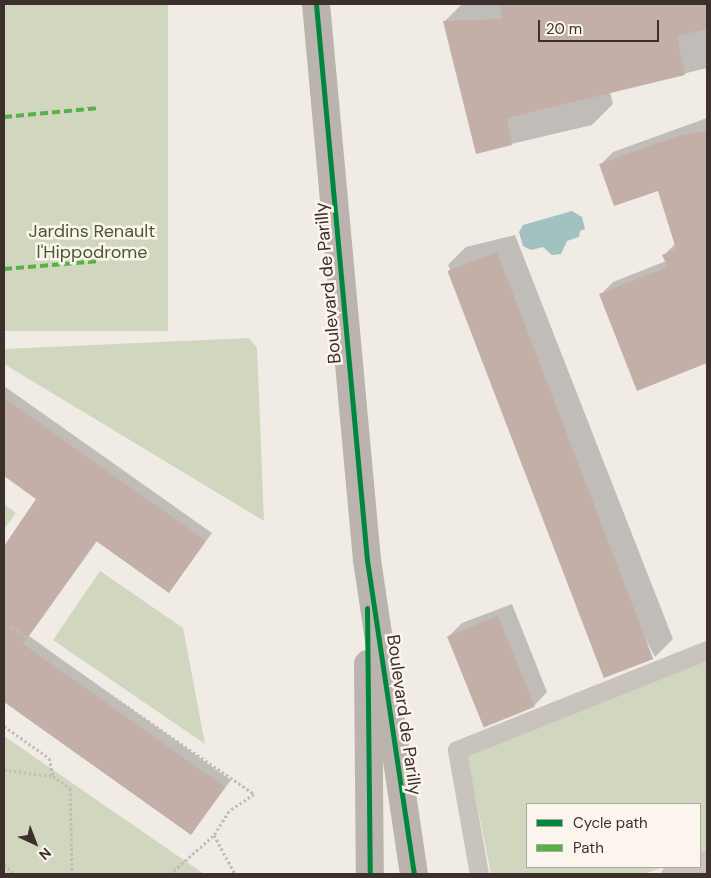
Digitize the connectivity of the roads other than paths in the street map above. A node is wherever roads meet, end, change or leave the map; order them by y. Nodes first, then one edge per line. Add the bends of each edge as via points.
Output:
1 (316, 4) edge
2 (367, 560) junction
3 (707, 650) edge
4 (685, 868) edge
5 (370, 874) edge
6 (414, 874) edge
7 (478, 874) edge
8 (670, 874) edge

1 - 2 main road, Boulevard de Parilly
2 - 5 main road, Boulevard de Parilly
2 - 6 main road, Boulevard de Parilly
3 - 7 lane via 457,750
4 - 8 lane

